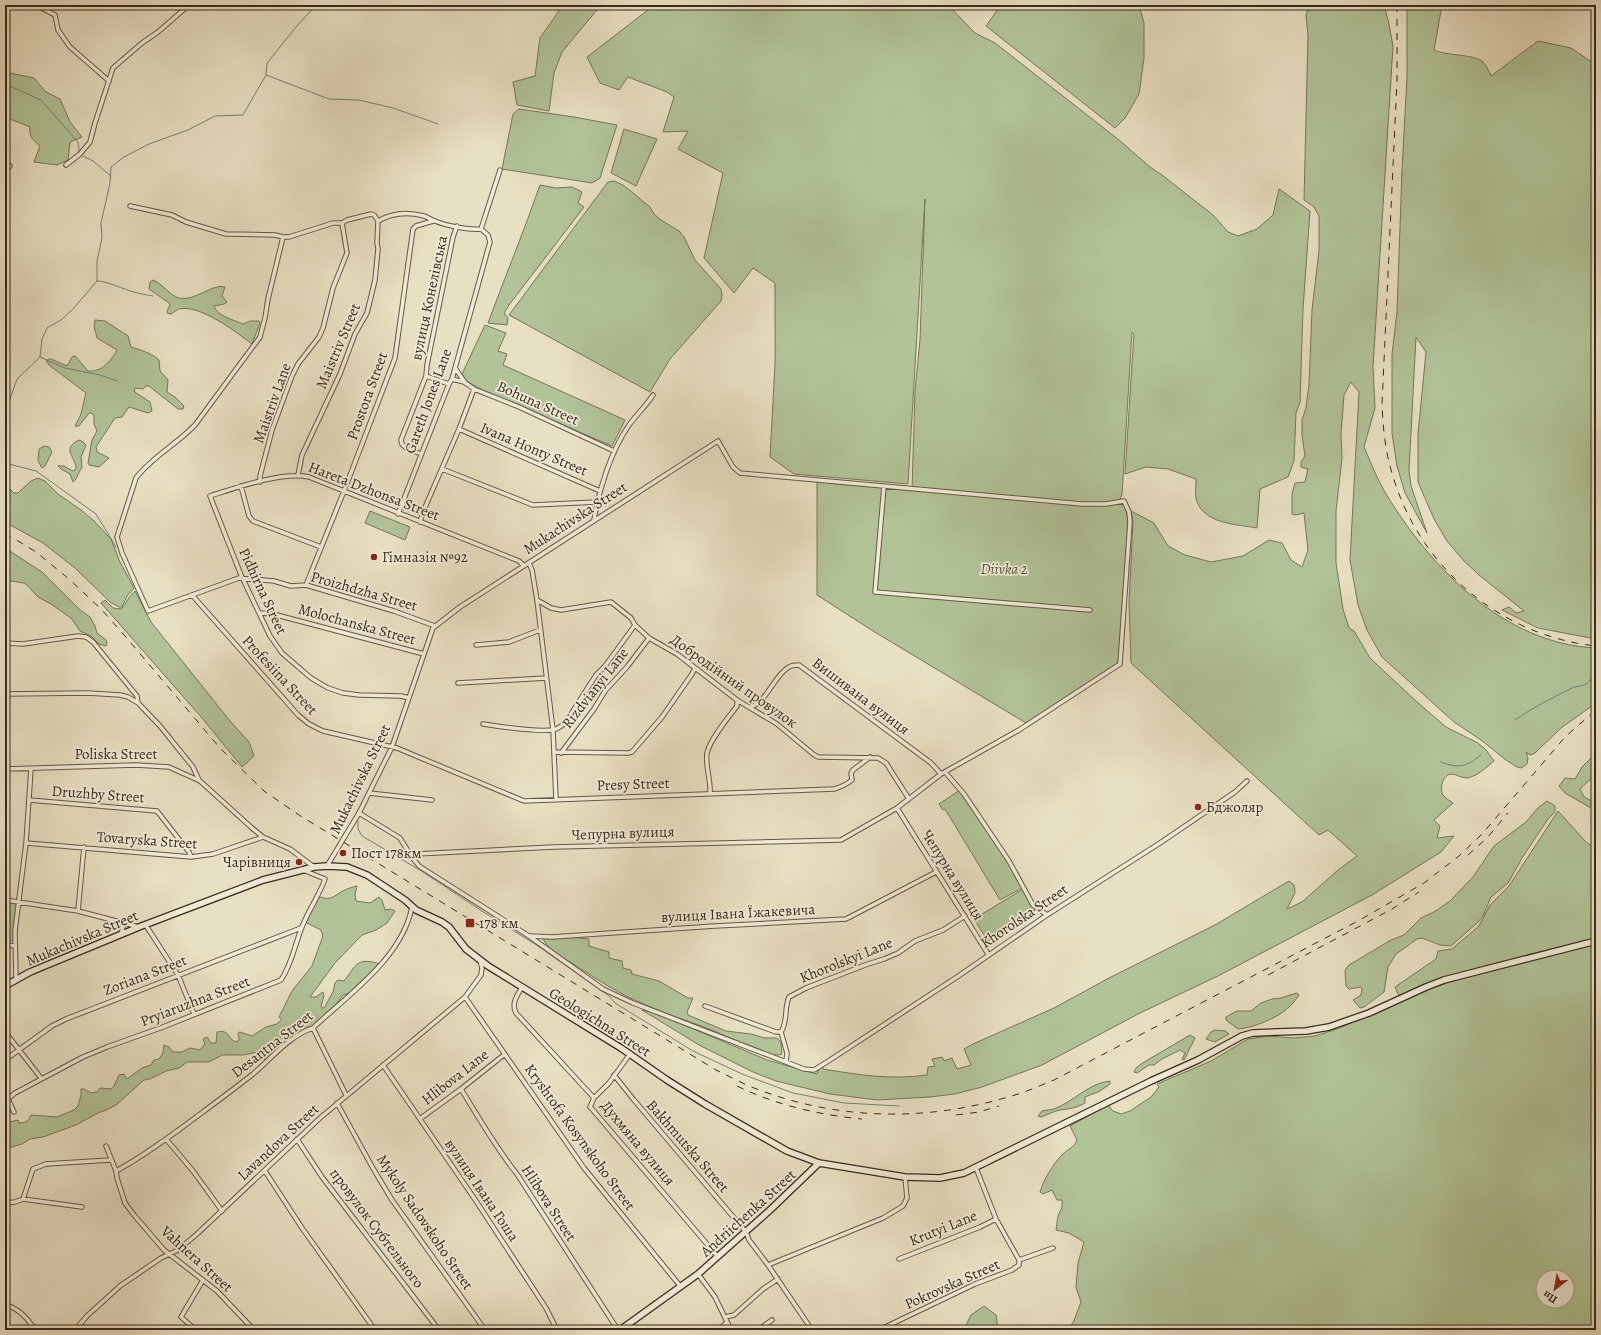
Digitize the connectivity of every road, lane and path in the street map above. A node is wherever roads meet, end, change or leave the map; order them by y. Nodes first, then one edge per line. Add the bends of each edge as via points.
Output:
1 (36, 5) edge
2 (189, 5) edge
3 (109, 81) junction
4 (66, 165) dead end
5 (5, 166) edge
6 (500, 170) dead end
7 (5, 172) edge
8 (130, 206) dead end
9 (378, 221) junction
10 (434, 221) junction
11 (342, 223) junction
12 (457, 226) junction
13 (481, 229) junction
14 (283, 237) junction
15 (455, 367) junction
16 (426, 376) junction
17 (452, 379) junction
18 (464, 382) junction
19 (449, 384) junction
20 (474, 389) junction
21 (653, 396) dead end
22 (459, 429) junction
23 (614, 451) junction
24 (421, 454) junction
25 (442, 469) junction
26 (298, 475) junction
27 (260, 482) junction
28 (241, 486) junction
29 (884, 486) junction
30 (344, 491) junction
31 (600, 491) junction
32 (210, 496) joint
33 (597, 502) junction
34 (398, 514) junction
35 (594, 520) junction
36 (420, 522) junction
37 (321, 547) junction
38 (529, 563) junction
39 (524, 566) junction
40 (243, 578) junction
41 (306, 585) junction
42 (192, 596) junction
43 (537, 600) junction
44 (1090, 610) dead end
45 (260, 613) junction
46 (635, 625) junction
47 (435, 626) junction
48 (540, 630) junction
49 (648, 638) junction
50 (5, 643) edge
51 (476, 645) dead end
52 (424, 654) junction
53 (695, 668) junction
54 (546, 678) junction
55 (458, 683) dead end
56 (5, 694) edge
57 (409, 698) junction
58 (737, 700) junction
59 (138, 703) junction
60 (750, 708) junction
61 (483, 724) dead end
62 (553, 730) junction
63 (392, 746) junction
64 (555, 752) junction
65 (560, 753) junction
66 (870, 757) junction
67 (5, 769) edge
68 (31, 769) junction
69 (943, 773) junction
70 (200, 781) junction
71 (1247, 781) dead end
72 (369, 793) junction
73 (710, 793) junction
74 (556, 799) junction
75 (909, 799) junction
76 (29, 800) junction
77 (432, 800) dead end
78 (897, 808) junction
79 (359, 813) junction
80 (264, 836) junction
81 (26, 842) junction
82 (84, 847) junction
83 (191, 856) junction
84 (411, 856) junction
85 (327, 866) junction
86 (314, 867) junction
87 (300, 870) junction
88 (936, 872) junction
89 (5, 900) edge
90 (19, 902) junction
91 (412, 907) junction
92 (78, 911) junction
93 (1046, 915) junction
94 (965, 916) junction
95 (122, 922) junction
96 (145, 924) junction
97 (139, 927) junction
98 (301, 928) junction
99 (121, 934) junction
100 (529, 936) junction
101 (1596, 941) edge
102 (5, 945) edge
103 (15, 946) junction
104 (988, 954) junction
105 (480, 960) junction
106 (178, 975) junction
107 (16, 979) junction
108 (5, 986) edge
109 (522, 987) junction
110 (464, 997) junction
111 (705, 1006) dead end
112 (194, 1014) junction
113 (313, 1028) junction
114 (5, 1032) edge
115 (781, 1032) junction
116 (20, 1050) junction
117 (504, 1054) junction
118 (630, 1054) junction
119 (5, 1060) edge
120 (786, 1062) junction
121 (383, 1065) junction
122 (614, 1074) junction
123 (41, 1078) junction
124 (461, 1089) junction
125 (346, 1096) junction
126 (594, 1098) junction
127 (337, 1103) junction
128 (14, 1112) dead end
129 (420, 1118) junction
130 (166, 1139) junction
131 (297, 1139) junction
132 (106, 1146) dead end
133 (110, 1160) junction
134 (819, 1163) junction
135 (976, 1168) junction
136 (116, 1171) junction
137 (265, 1171) junction
138 (905, 1177) junction
139 (24, 1199) junction
140 (5, 1203) edge
141 (82, 1207) dead end
142 (222, 1211) junction
143 (996, 1219) junction
144 (746, 1232) junction
145 (1053, 1248) dead end
146 (169, 1254) junction
147 (718, 1257) junction
148 (899, 1259) dead end
149 (1019, 1260) junction
150 (768, 1265) junction
151 (698, 1274) junction
152 (778, 1279) junction
153 (203, 1280) junction
154 (680, 1288) junction
155 (5, 1304) edge
156 (725, 1317) junction
157 (772, 1320) dead end
158 (726, 1322) junction
159 (38, 1330) edge
160 (75, 1330) edge
161 (196, 1330) edge
162 (254, 1330) edge
163 (375, 1330) edge
164 (439, 1330) edge
165 (486, 1330) edge
166 (557, 1330) edge
167 (619, 1330) edge
168 (720, 1330) edge
169 (731, 1330) edge
170 (758, 1330) edge
171 (812, 1330) edge
172 (879, 1330) edge

1 - 3 street via 55,15 58,30 70,47
2 - 3 street via 113,68
3 - 4 street via 90,142
5 - 7 street via 10,166
6 - 13 street
8 - 14 street via 172,214 186,222 226,234
9 - 10 street via 401,213 425,216
9 - 11 street via 371,214
9 - 26 street, Maistriv Street via 375,280 367,313 355,334 340,374 302,455
10 - 12 street
10 - 30 street, Prostora Street via 412,229 395,358
11 - 14 street via 333,223
11 - 27 street, Maistriv Lane via 347,253 333,288 319,337 292,376 272,430
12 - 13 street
12 - 16 street, вулиця Конелівська via 426,365
13 - 15 street, Gareth Jones Lane via 488,235 490,242
14 - 42 street, Proizhdzha Street via 260,337 195,425 136,478 117,537 148,611
15 - 17 street, Gareth Jones Lane
15 - 18 street
16 - 19 street, вулиця Конелівська
16 - 24 street, вулиця Конелівська via 402,440 406,448
17 - 18 street, Bohuna Street
17 - 19 street, Gareth Jones Lane
18 - 20 street, Bohuna Street
19 - 24 street, Gareth Jones Lane
20 - 22 street
20 - 23 street, Bohuna Street
21 - 23 street via 630,424
22 - 25 street
22 - 31 street, Ivana Honty Street
23 - 31 street
24 - 34 street, Gareth Jones Lane
25 - 33 street via 533,505
25 - 36 street
26 - 27 street, Hareta Dzhonsa Street
26 - 30 street, Hareta Dzhonsa Street
27 - 28 street, Hareta Dzhonsa Street
28 - 32 street, Hareta Dzhonsa Street
28 - 37 street via 249,516 253,521
29 - 35 street, Mukachivska Street via 740,473 733,467 718,441
29 - 44 street via 874,592
29 - 69 street, Чепурна вулиця via 1082,504 1124,501 1129,512 1120,664 1019,730
30 - 34 street, Hareta Dzhonsa Street
30 - 37 street, Prostora Street
31 - 33 street
32 - 40 street, Pidhirna Street
33 - 35 street
34 - 36 street, Hareta Dzhonsa Street
35 - 38 street, Mukachivska Street
36 - 39 street, Hareta Dzhonsa Street via 519,561
37 - 41 street, Prostora Street
38 - 39 street, Mukachivska Street
38 - 43 street
39 - 47 street, Mukachivska Street
40 - 41 street, Proizhdzha Street via 274,581 292,586
40 - 42 street, Proizhdzha Street
40 - 45 street, Pidhirna Street
41 - 47 street, Proizhdzha Street
42 - 63 street, Profesiina Street via 298,715 309,724 323,731
43 - 46 street, Добродійний провулок via 561,610 611,602 631,618
43 - 48 street
45 - 52 street, Molochanska Street
45 - 57 street, Pidhirna Street via 276,646 319,683 343,693
46 - 49 street, Добродійний провулок
46 - 62 street, Rizdvianyi Lane via 596,675 566,722
47 - 52 street, Mukachivska Street
48 - 51 street via 509,642
48 - 54 street
49 - 53 street, Добродійний провулок via 677,654
49 - 65 street, Rizdvianyi Lane
50 - 59 street via 23,644 86,637 121,675 137,696
52 - 57 street, Mukachivska Street
53 - 58 street, Добродійний провулок
53 - 65 street via 662,717 632,752
54 - 55 street
54 - 62 street
56 - 59 street via 111,694
57 - 63 street, Mukachivska Street
58 - 60 street, Добродійний провулок
58 - 73 street via 737,706 707,753
59 - 70 street via 177,746
60 - 66 street, Добродійний провулок via 777,724 818,757
60 - 69 street, Вишивана вулиця via 789,667 799,665
61 - 62 street
62 - 64 street
63 - 72 street, Mukachivska Street
63 - 74 street, Presy Street via 524,801
64 - 65 street
64 - 74 street
66 - 73 street, Presy Street via 853,770 852,780 834,789
66 - 75 street, Добродійний провулок via 886,763
67 - 68 street, Poliska Street
68 - 70 street, Poliska Street via 160,765 176,769
68 - 76 street
69 - 75 street, Чепурна вулиця
69 - 93 street, Вишивана вулиця via 964,794 1005,855 1033,905
70 - 80 street, Poliska Street
71 - 93 street, Khorolska Street via 1160,843
72 - 77 street
72 - 79 street, Mukachivska Street
73 - 74 street, Presy Street
75 - 78 street, Чепурна вулиця
76 - 81 street
76 - 83 street, Druzhby Street via 157,811
78 - 84 street, Чепурна вулиця via 841,840 554,847
78 - 88 street, Чепурна вулиця
79 - 84 street via 400,838
79 - 85 street, Mukachivska Street
80 - 83 street, Tovaryska Street via 213,854
80 - 86 street, Poliska Street via 290,849
81 - 82 street, Tovaryska Street
81 - 90 street
82 - 83 street, Tovaryska Street
82 - 92 street
84 - 100 street via 419,866
85 - 86 street, Mukachivska Street
85 - 91 street, Geologichna Street via 354,869 367,875
86 - 87 street, Mukachivska Street
87 - 96 street, Mukachivska Street via 225,894
87 - 98 street, Pryiaruzhna Street via 324,878
88 - 94 street, Чепурна вулиця
88 - 100 street, вулиця Івана Їжакевича via 846,919
89 - 90 street
90 - 92 street
90 - 103 street
91 - 105 street, Geologichna Street via 435,917 448,927 466,949
91 - 113 street, Desantna Street via 408,923 383,963
92 - 95 street
93 - 104 street, Khorolska Street
94 - 104 street, Чепурна вулиця
94 - 115 street, Khorolskyi Lane via 884,960 865,965 789,997 784,1028
95 - 97 street
95 - 99 street
96 - 97 street, Mukachivska Street
96 - 106 street
97 - 99 street, Mukachivska Street
98 - 106 street, Zoriana Street
98 - 112 street, Pryiaruzhna Street via 282,980
99 - 107 street, Mukachivska Street
100 - 120 street via 603,989 633,1004
101 - 135 street via 1444,980 1369,1013 1329,1027 1306,1031 1253,1032 1242,1036
102 - 103 street
103 - 107 street
104 - 120 street, Khorolska Street via 851,1048 814,1070
105 - 109 street, Geologichna Street
105 - 110 street, Lavandova Street via 481,975
106 - 112 street
106 - 116 street, Zoriana Street via 66,1019 52,1026
107 - 108 street, Mukachivska Street
109 - 118 street, Geologichna Street
109 - 126 street, Духмяна вулиця via 514,1003 516,1013
110 - 117 street, Kryshtofa Kosynskoho Street
110 - 121 street, Lavandova Street
111 - 115 street
112 - 123 street, Pryiaruzhna Street via 107,1047
113 - 125 street
113 - 130 street, Desantna Street via 280,1049 219,1101
114 - 116 street
115 - 120 street, Khorolskyi Lane via 787,1053
116 - 119 street, Zoriana Street
116 - 123 street
117 - 124 street, Hlibova Lane
117 - 154 street, Kryshtofa Kosynskoho Street via 584,1168
118 - 122 street
118 - 134 street, Geologichna Street via 667,1080 745,1127 787,1151
121 - 125 street, Lavandova Street
121 - 129 street, вулиця Івана Гоша
122 - 126 street
122 - 144 street, Bakhmutska Street
123 - 128 street, Pryiaruzhna Street via 8,1100
124 - 129 street, Hlibova Lane
124 - 167 street, Hlibova Street
125 - 127 street, Lavandova Street
126 - 147 street, Духмяна вулиця via 590,1107 592,1110
127 - 131 street, Lavandova Street
127 - 165 street, Mykoly Sadovskoho Street via 392,1200
129 - 166 street, вулиця Івана Гоша via 499,1236
130 - 136 street, Desantna Street
130 - 142 street
131 - 137 street, Lavandova Street
131 - 164 street, провулок Субтельного via 322,1177
132 - 133 street, Vahnera Street
133 - 136 street, Vahnera Street
133 - 139 street via 38,1166 33,1169
134 - 138 street
134 - 144 street, Andriichenka Street
135 - 138 street via 952,1177
135 - 143 street, Krutyi Lane
136 - 146 street, Vahnera Street via 125,1203
137 - 142 street, Lavandova Street
137 - 163 street via 302,1228
138 - 150 street via 907,1198 903,1206 883,1218
139 - 140 street
139 - 141 street
142 - 146 street, Lavandova Street via 178,1250
143 - 148 street, Krutyi Lane via 980,1228
143 - 149 street, Krutyi Lane
144 - 147 street, Andriichenka Street
144 - 150 street, Bakhmutska Street
145 - 149 street, Pokrovska Street
146 - 153 street, Vahnera Street
146 - 160 street, Lavandova Street via 120,1286
147 - 151 street, Andriichenka Street
149 - 172 street, Pokrovska Street via 1019,1265 1012,1270 975,1284
150 - 152 street, Bakhmutska Street
151 - 154 street, Andriichenka Street
151 - 156 street via 715,1297
152 - 156 street via 734,1315
152 - 171 street, Bakhmutska Street
153 - 161 street via 181,1317
153 - 162 street, Vahnera Street
154 - 167 street, Andriichenka Street
155 - 159 street via 20,1312 32,1327
156 - 158 street
157 - 170 street
158 - 168 street
158 - 169 street

